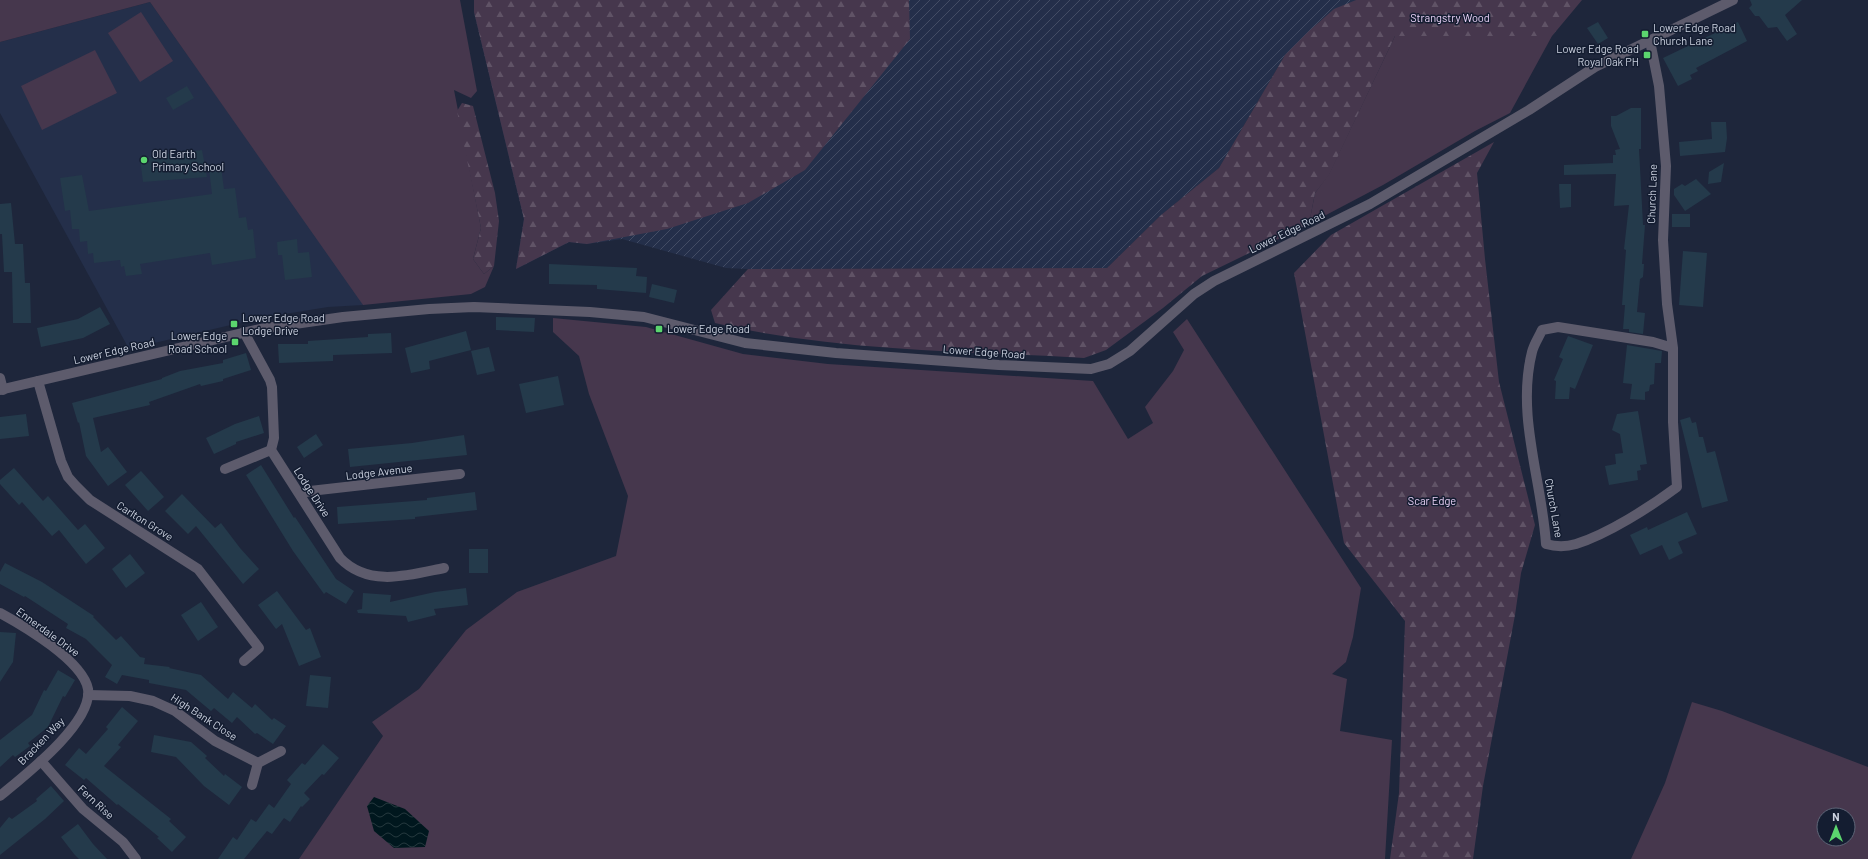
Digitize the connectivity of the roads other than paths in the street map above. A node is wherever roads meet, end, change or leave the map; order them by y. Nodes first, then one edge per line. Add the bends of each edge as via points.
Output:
1 (1733, 0) edge
2 (1650, 40) junction
3 (244, 332) junction
4 (1673, 348) junction
5 (0, 378) edge
6 (38, 381) junction
7 (1, 390) edge
8 (271, 450) junction
9 (225, 469) dead end
10 (460, 474) dead end
11 (300, 494) junction
12 (444, 568) dead end
13 (0, 613) edge
14 (244, 661) dead end
15 (88, 695) junction
16 (282, 751) dead end
17 (42, 761) junction
18 (258, 763) junction
19 (252, 785) dead end
20 (0, 796) edge
21 (136, 859) edge

1 - 2 street, Lower Edge Road
2 - 3 street, Lower Edge Road via 1596,67 1529,110 1370,204 1214,281 1194,294 1130,351 1101,367 1051,368 836,353 745,343 644,317 492,307 429,309 343,317
2 - 4 street, Church Lane via 1659,86 1666,166 1663,240
3 - 6 street, Lower Edge Road
3 - 8 street via 272,387 274,438
4 - 4 street, Church Lane via 1558,326 1542,330 1532,351 1526,393 1529,433 1546,544 1556,547 1576,544 1604,532 1677,488 1673,422
5 - 7 street
6 - 7 street, Lower Edge Road
6 - 14 street, Carlton Grove via 61,460 72,482 90,500 198,569 258,648
8 - 9 street
8 - 11 street, Lodge Drive
10 - 11 street, Lodge Avenue
11 - 12 street, Lodge Drive via 340,558 355,570 389,578
13 - 15 street, Ennerdale Drive via 72,662 85,680
15 - 17 street, Bracken Way via 85,707 70,731
15 - 18 street, High Bank Close via 130,696 153,701 175,711 215,741
16 - 18 street
17 - 20 street, Bracken Way
17 - 21 street, Fern Rise via 82,809 123,842
18 - 19 street

